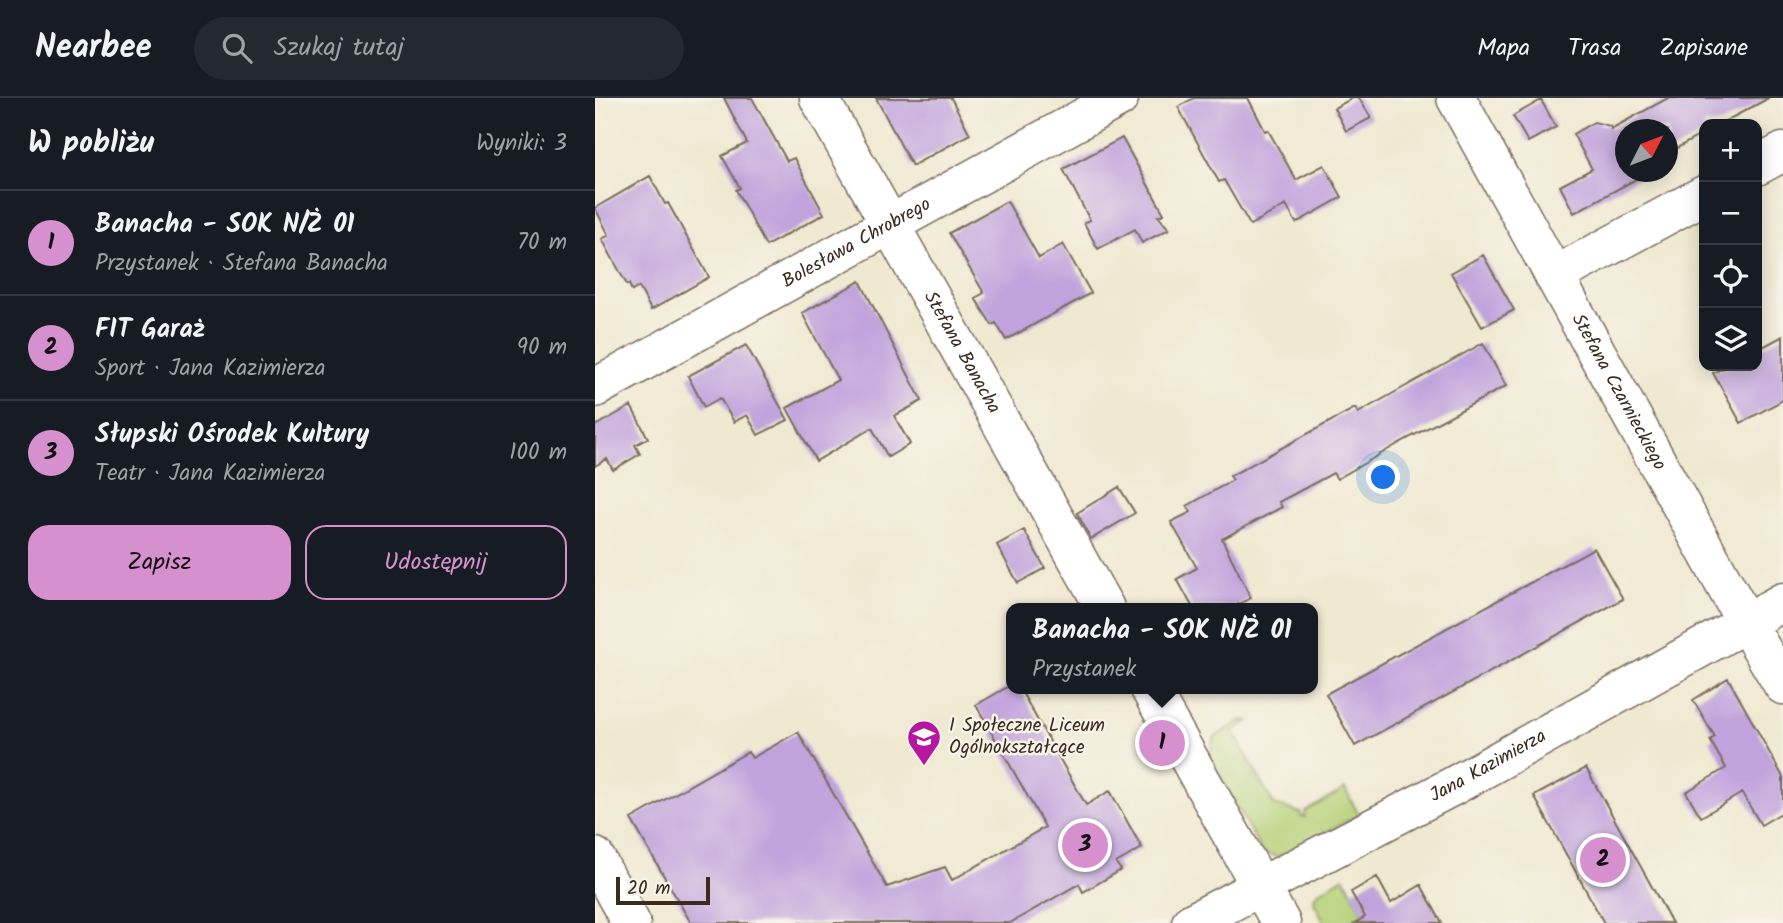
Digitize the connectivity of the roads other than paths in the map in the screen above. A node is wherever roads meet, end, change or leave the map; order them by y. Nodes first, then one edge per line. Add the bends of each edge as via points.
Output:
1 (820, 98) edge
2 (1119, 98) edge
3 (1456, 98) edge
4 (1783, 152) edge
5 (1762, 163) edge
6 (1699, 198) edge
7 (889, 225) junction
8 (1554, 276) junction
9 (595, 387) edge
10 (1102, 603) edge
11 (1783, 603) edge
12 (1746, 623) junction
13 (1783, 685) edge
14 (1153, 694) edge
15 (595, 857) edge
16 (1260, 886) junction
17 (631, 923) edge
18 (1191, 923) edge
19 (1281, 923) edge

1 - 7 street, Stefana Banacha
2 - 7 street, Bolesława Chrobrego
3 - 8 street, Stefana Czarnieckiego
4 - 5 street
6 - 8 street
7 - 9 street, Bolesława Chrobrego
7 - 10 street, Stefana Banacha
8 - 12 street, Stefana Czarnieckiego
11 - 12 street, Jana Kazimierza
12 - 13 street, Stefana Czarnieckiego
12 - 16 street, Jana Kazimierza via 1455,785
14 - 16 street
15 - 17 street
16 - 18 street, Jana Kazimierza
16 - 19 street

